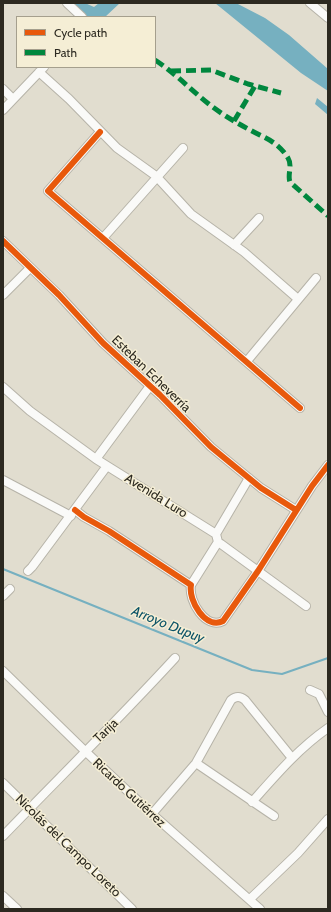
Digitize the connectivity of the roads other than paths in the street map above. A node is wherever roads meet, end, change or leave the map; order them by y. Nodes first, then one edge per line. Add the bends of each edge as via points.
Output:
1 (67, 3) edge
2 (310, 3) edge
3 (81, 16) edge
4 (328, 18) edge
5 (42, 69) edge
6 (3, 89) edge
7 (13, 99) junction
8 (3, 110) edge
9 (100, 132) junction
10 (183, 148) dead end
11 (157, 177) junction
12 (259, 218) dead end
13 (103, 238) junction
14 (3, 241) edge
15 (234, 245) junction
16 (30, 268) junction
17 (316, 278) dead end
18 (3, 295) edge
19 (298, 299) junction
20 (247, 361) junction
21 (3, 386) edge
22 (150, 386) junction
23 (300, 408) dead end
24 (96, 459) junction
25 (328, 465) edge
26 (107, 466) junction
27 (249, 478) junction
28 (3, 480) edge
29 (296, 510) junction
30 (73, 513) junction
31 (217, 538) junction
32 (28, 571) dead end
33 (258, 571) junction
34 (191, 586) junction
35 (10, 589) dead end
36 (3, 596) edge
37 (306, 606) dead end
38 (175, 658) dead end
39 (3, 671) edge
40 (310, 690) dead end
41 (328, 712) edge
42 (328, 728) edge
43 (85, 751) junction
44 (292, 758) junction
45 (196, 763) junction
46 (3, 783) edge
47 (252, 802) junction
48 (30, 809) junction
49 (152, 814) junction
50 (274, 816) dead end
51 (328, 819) edge
52 (3, 836) edge
53 (3, 896) edge
54 (250, 899) junction
55 (17, 909) edge
56 (132, 909) edge
57 (260, 909) edge

1 - 3 street
2 - 4 street
5 - 7 street
5 - 9 street
6 - 7 street
7 - 8 street
9 - 11 street via 117,148
9 - 13 street via 48,191
10 - 11 street
11 - 13 street
11 - 15 street via 191,214
12 - 15 street
13 - 20 street
14 - 16 street, Esteban Echeverría
15 - 19 street
16 - 18 street
16 - 22 street, Esteban Echeverría via 59,295 103,344
17 - 19 street
19 - 20 street
20 - 23 street
21 - 24 street, Avenida Luro via 30,411
22 - 24 street
22 - 27 street, Esteban Echeverría via 200,436
24 - 26 street, Avenida Luro
25 - 29 street
26 - 30 street
26 - 31 street, Avenida Luro
27 - 29 street, Esteban Echeverría
27 - 31 street
28 - 30 street
29 - 33 street
30 - 32 street
30 - 34 street via 102,526
31 - 33 street, Avenida Luro
31 - 34 street
33 - 34 street via 223,621 216,623 206,619 191,597
33 - 37 street, Avenida Luro
35 - 36 street
38 - 43 street, Tarija via 124,714
39 - 43 street, Ricardo Gutiérrez
40 - 41 street via 319,694
42 - 44 street
43 - 48 street, Tarija
43 - 49 street, Ricardo Gutiérrez
44 - 45 street via 245,700 238,697 231,700
44 - 47 street
45 - 47 street
45 - 49 street
46 - 48 street, Nicolás del Campo Loreto
47 - 50 street
48 - 52 street, Tarija
48 - 56 street, Nicolás del Campo Loreto
49 - 54 street, Ricardo Gutiérrez
51 - 54 street via 298,853
53 - 55 street
54 - 57 street, Ricardo Gutiérrez

